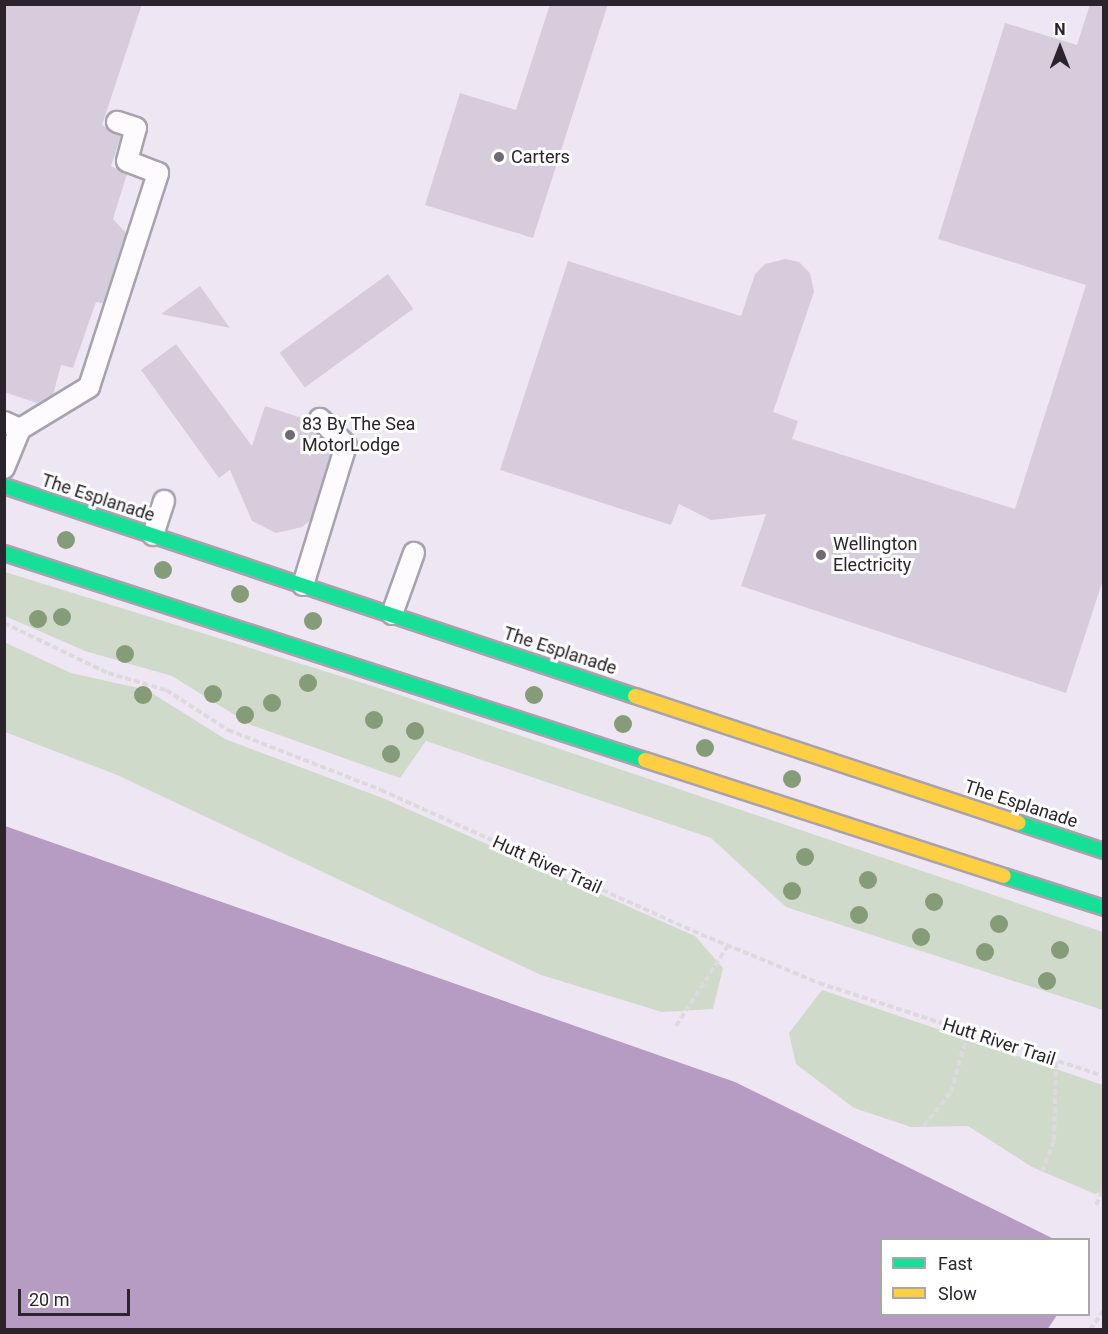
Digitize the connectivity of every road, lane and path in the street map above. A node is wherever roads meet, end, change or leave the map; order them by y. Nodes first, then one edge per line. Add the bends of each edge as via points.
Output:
1 (117, 122) dead end
2 (320, 418) dead end
3 (12, 426) edge
4 (4, 468) edge
5 (4, 486) edge
6 (164, 501) dead end
7 (153, 535) junction
8 (4, 553) edge
9 (414, 553) dead end
10 (303, 585) junction
11 (392, 614) junction
12 (4, 623) edge
13 (1104, 850) edge
14 (1104, 908) edge
15 (729, 944) junction
16 (676, 1026) dead end
17 (968, 1032) junction
18 (1056, 1061) junction
19 (1104, 1076) edge
20 (924, 1126) dead end
21 (1042, 1172) dead end
22 (1104, 1188) edge
23 (1096, 1205) dead end
24 (1104, 1310) edge
25 (1090, 1329) edge

1 - 3 lane via 136,128 128,161 158,172 89,387
2 - 10 lane via 346,445
3 - 4 lane
5 - 7 main road, The Esplanade
6 - 7 lane
7 - 10 main road, The Esplanade
8 - 14 main road
9 - 11 lane
10 - 11 main road, The Esplanade
11 - 13 main road, The Esplanade
12 - 15 path, Hutt River Trail via 108,673 166,690 228,730 381,790
15 - 16 path
15 - 17 path, Hutt River Trail via 819,983
17 - 18 path, Hutt River Trail
17 - 20 path via 951,1092
18 - 19 path, Hutt River Trail
18 - 21 path via 1054,1140
22 - 23 path
24 - 25 path

